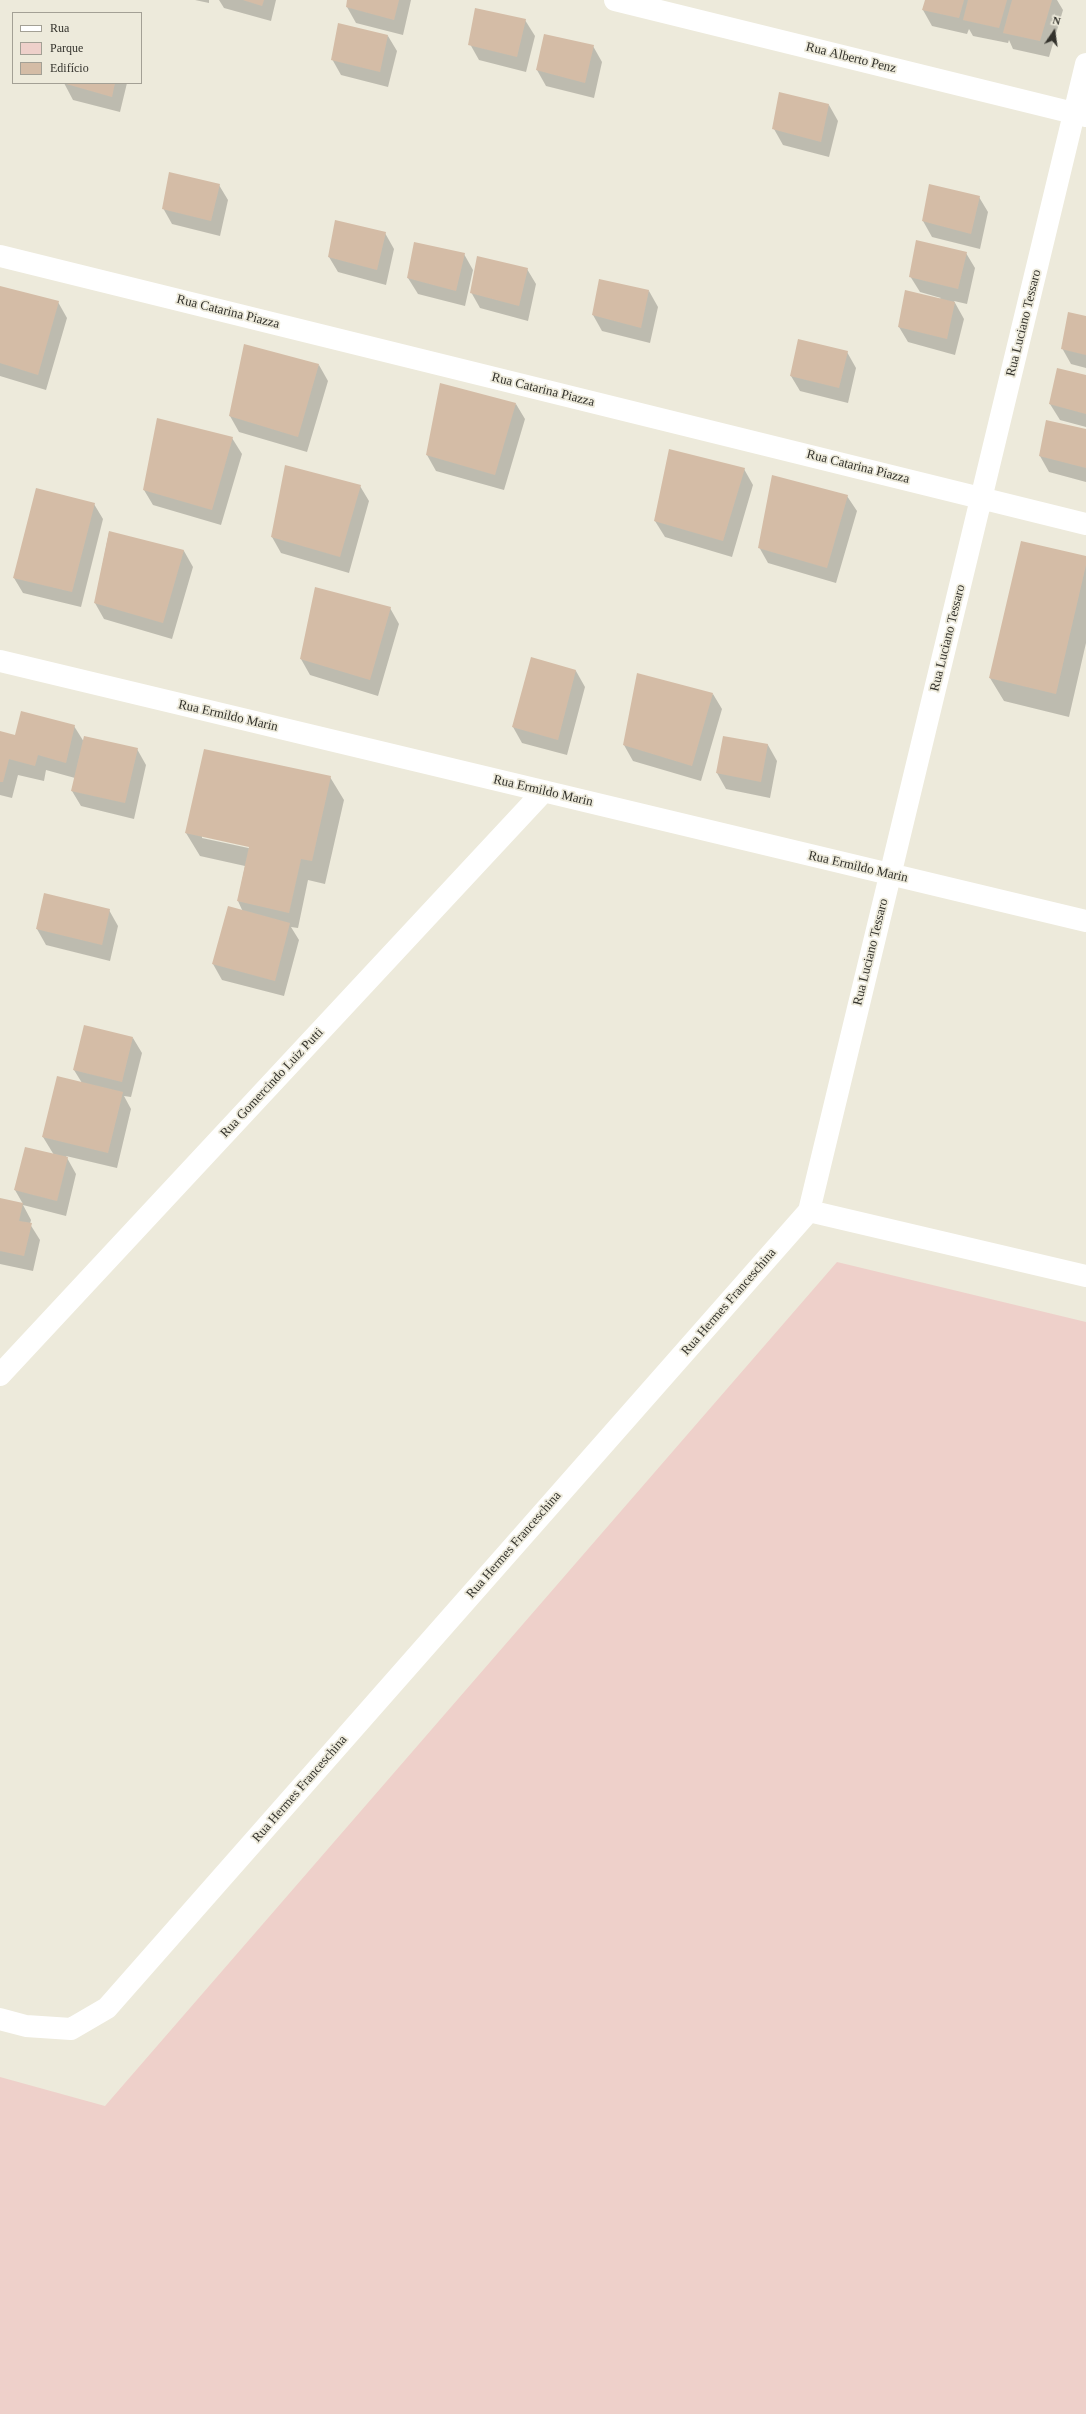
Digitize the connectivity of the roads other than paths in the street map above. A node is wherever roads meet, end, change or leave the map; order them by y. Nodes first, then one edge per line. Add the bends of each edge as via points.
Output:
1 (615, 0) edge
2 (1086, 64) edge
3 (1080, 115) edge
4 (0, 256) edge
5 (982, 498) junction
6 (1086, 524) edge
7 (0, 661) edge
8 (544, 791) junction
9 (890, 874) junction
10 (1086, 921) edge
11 (809, 1211) junction
12 (1086, 1276) edge
13 (0, 1375) edge
14 (0, 2019) edge

1 - 3 street, Rua Alberto Penz
2 - 3 street, Rua Luciano Tessaro
3 - 5 street, Rua Luciano Tessaro
4 - 5 street, Rua Catarina Piazza
5 - 6 street, Rua Catarina Piazza
5 - 9 street, Rua Luciano Tessaro
7 - 8 street, Rua Ermildo Marin
8 - 9 street, Rua Ermildo Marin
8 - 13 street, Rua Gomercindo Luiz Putti
9 - 10 street, Rua Ermildo Marin
9 - 11 street, Rua Luciano Tessaro
11 - 12 street
11 - 14 street, Rua Hermes Franceschina via 107,2008 71,2029 26,2026

